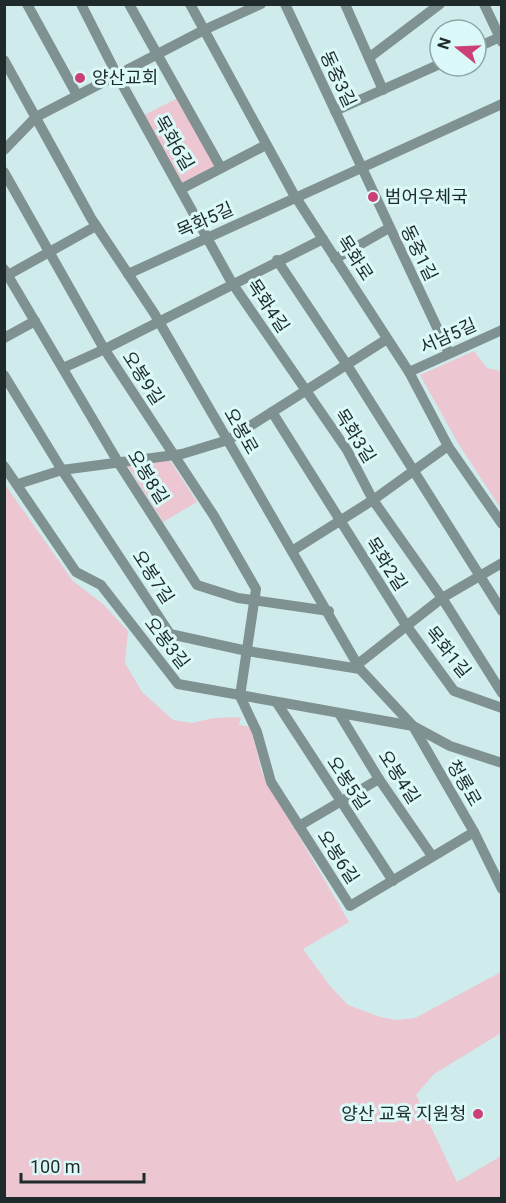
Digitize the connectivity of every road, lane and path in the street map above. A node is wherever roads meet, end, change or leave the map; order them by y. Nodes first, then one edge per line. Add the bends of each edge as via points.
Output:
1 (27, 4) edge
2 (81, 4) edge
3 (129, 4) edge
4 (190, 4) edge
5 (261, 4) edge
6 (285, 4) edge
7 (345, 4) edge
8 (440, 4) edge
9 (484, 4) edge
10 (204, 30) junction
11 (501, 38) edge
12 (156, 55) junction
13 (370, 57) junction
14 (4, 60) edge
15 (428, 69) edge
16 (117, 75) junction
17 (383, 90) junction
18 (77, 96) junction
19 (501, 104) edge
20 (335, 111) junction
21 (36, 117) junction
22 (266, 145) junction
23 (4, 150) edge
24 (360, 167) junction
25 (221, 168) junction
26 (4, 172) edge
27 (181, 189) junction
28 (296, 198) junction
29 (96, 226) junction
30 (389, 228) junction
31 (208, 236) junction
32 (323, 239) junction
33 (50, 253) junction
34 (335, 259) junction
35 (277, 260) junction
36 (6, 272) edge
37 (128, 274) junction
38 (232, 283) junction
39 (35, 321) junction
40 (159, 321) junction
41 (501, 330) edge
42 (4, 338) edge
43 (387, 339) junction
44 (105, 350) junction
45 (449, 353) junction
46 (347, 365) junction
47 (63, 368) junction
48 (409, 372) junction
49 (4, 375) edge
50 (307, 391) junction
51 (272, 412) junction
52 (228, 440) junction
53 (448, 446) junction
54 (172, 455) junction
55 (118, 462) junction
56 (4, 466) edge
57 (62, 470) junction
58 (412, 472) junction
59 (18, 484) junction
60 (374, 500) junction
61 (338, 521) junction
62 (501, 524) edge
63 (292, 551) junction
64 (501, 563) edge
65 (478, 576) junction
66 (255, 598) junction
67 (442, 598) junction
68 (328, 611) junction
69 (501, 611) edge
70 (406, 626) junction
71 (247, 651) junction
72 (359, 667) junction
73 (501, 693) edge
74 (240, 696) junction
75 (277, 703) junction
76 (501, 708) edge
77 (340, 715) junction
78 (413, 726) junction
79 (501, 763) edge
80 (379, 779) junction
81 (340, 802) junction
82 (299, 826) junction
83 (474, 832) junction
84 (432, 856) junction
85 (393, 881) junction
86 (501, 889) edge

1 - 18 street
2 - 16 street, 목화6길
3 - 12 street, 목화6길
4 - 10 street, 목화로
5 - 10 street
6 - 20 street, 동중3길
7 - 13 street
8 - 13 street
9 - 11 street
10 - 12 street
10 - 22 street, 목화로
12 - 16 street
12 - 25 street, 목화6길
13 - 17 street
14 - 21 street, 오봉로
15 - 17 street
16 - 18 street
16 - 27 street, 목화6길
17 - 20 street
18 - 21 street
19 - 24 street
20 - 24 street, 동중3길
21 - 23 street
21 - 29 street, 오봉로
22 - 25 street, 목화6길
22 - 28 street, 목화로
24 - 28 street
24 - 30 street, 동중1길
25 - 27 street, 목화6길
26 - 33 street, 오봉9길
27 - 31 street, 목화4길
28 - 31 street, 목화5길
28 - 32 street, 목화로
29 - 33 street
29 - 37 street, 오봉로
30 - 34 street
30 - 45 street, 동중1길
31 - 37 street, 목화5길
31 - 38 street, 목화4길
32 - 34 street, 목화로
32 - 35 street, 목화4길
33 - 36 street
33 - 44 street, 오봉9길
34 - 43 street, 목화로
35 - 38 street
35 - 46 street, 목화4길
36 - 39 street, 오봉8길
37 - 40 street, 오봉로
38 - 40 street
38 - 50 street, 목화4길
39 - 42 street
39 - 47 street, 오봉8길
40 - 44 street
40 - 52 street, 오봉로
41 - 45 street, 서남5길
43 - 46 street
43 - 48 street, 목화로
44 - 47 street
44 - 54 street, 오봉9길
45 - 48 street, 서남5길
46 - 50 street
46 - 58 street, 목화3길
47 - 55 street, 오봉8길
48 - 53 street, 목화로
49 - 57 street, 오봉7길
50 - 51 street
50 - 60 street, 목화3길 via 347,450
51 - 52 street
51 - 61 street
52 - 54 street
52 - 63 street, 오봉로
53 - 58 street
53 - 62 street, 목화로
54 - 55 street
54 - 66 street, 오봉9길 via 214,516 256,589
55 - 57 street
55 - 66 street, 오봉8길 via 197,585 238,598
56 - 59 street, 오봉3길
57 - 59 street
57 - 71 street, 오봉7길 via 170,634
58 - 60 street
58 - 65 street
59 - 74 street, 오봉3길 via 76,572 101,585 178,684
60 - 61 street
60 - 67 street, 목화2길
61 - 63 street
61 - 70 street, 목화2길
63 - 68 street, 오봉로
64 - 65 street
65 - 67 street
65 - 69 street
66 - 68 street, 오봉8길
66 - 71 street
67 - 70 street
67 - 73 street, 목화1길
68 - 72 street, 오봉로
70 - 72 street
70 - 76 street, 목화1길 via 454,691
71 - 72 street, 오봉7길
71 - 74 street
72 - 78 street, 오봉로
74 - 75 street, 오봉3길
74 - 82 street, 오봉6길 via 257,732 271,782
75 - 77 street, 오봉3길
75 - 81 street, 오봉5길
77 - 78 street, 오봉3길
77 - 80 street, 오봉4길
78 - 79 street, 오봉로 via 450,746
78 - 83 street, 청룡로
80 - 81 street
80 - 84 street, 오봉4길
81 - 82 street
81 - 85 street, 오봉5길
82 - 85 street, 오봉6길 via 350,906
83 - 84 street, 오봉6길
83 - 86 street, 청룡로
84 - 85 street, 오봉6길

